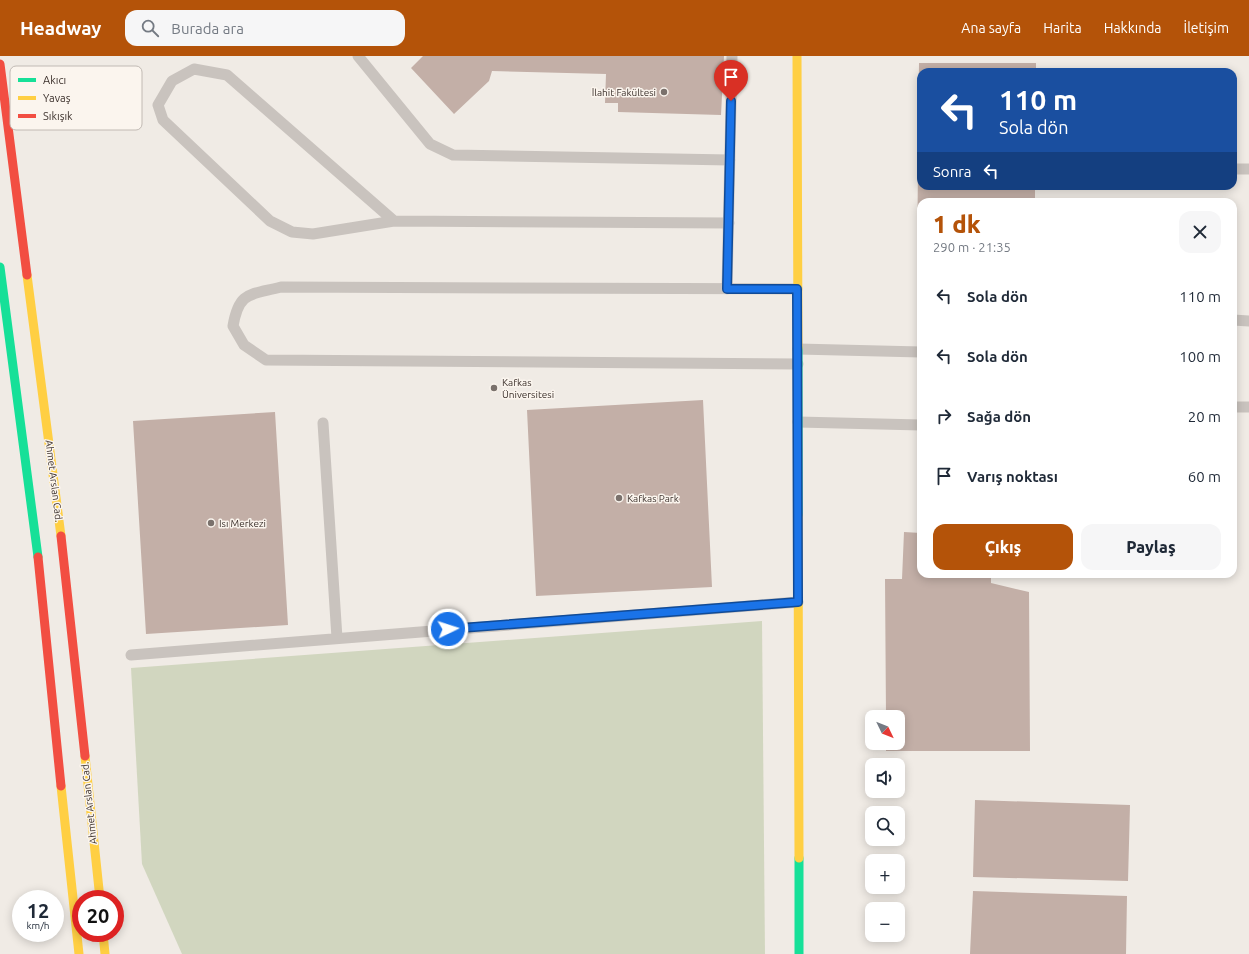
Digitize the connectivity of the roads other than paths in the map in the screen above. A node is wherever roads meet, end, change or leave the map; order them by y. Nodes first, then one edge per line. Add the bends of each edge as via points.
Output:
1 (358, 56) edge
2 (732, 56) edge
3 (797, 56) edge
4 (0, 64) edge
5 (730, 160) junction
6 (1237, 169) edge
7 (1249, 169) edge
8 (394, 221) junction
9 (729, 223) junction
10 (0, 267) edge
11 (727, 289) junction
12 (797, 289) junction
13 (1237, 320) edge
14 (1249, 321) edge
15 (798, 349) junction
16 (917, 352) edge
17 (798, 364) junction
18 (1237, 407) edge
19 (1249, 407) edge
20 (323, 422) dead end
21 (798, 422) junction
22 (917, 425) edge
23 (798, 602) junction
24 (337, 638) junction
25 (131, 655) dead end
26 (99, 890) edge
27 (104, 942) edge
28 (79, 954) edge
29 (106, 954) edge
30 (799, 954) edge

1 - 5 lane via 430,144 453,155
2 - 5 lane
3 - 12 street
4 - 26 street, Ahmet Arslan Cad. via 62,548
5 - 9 lane
6 - 7 lane
8 - 8 lane via 226,75 194,69 172,81 158,105 163,120 270,221 292,232 313,234
8 - 9 lane
9 - 11 lane
10 - 28 street via 37,551
11 - 12 lane
11 - 17 lane via 281,286 245,296 236,309 233,326 244,345 266,360
12 - 15 street
13 - 14 lane
15 - 16 lane
15 - 17 street
17 - 21 street
18 - 19 lane
20 - 24 lane
21 - 22 lane
21 - 23 street
23 - 24 lane
23 - 30 street
24 - 25 lane
27 - 29 street

